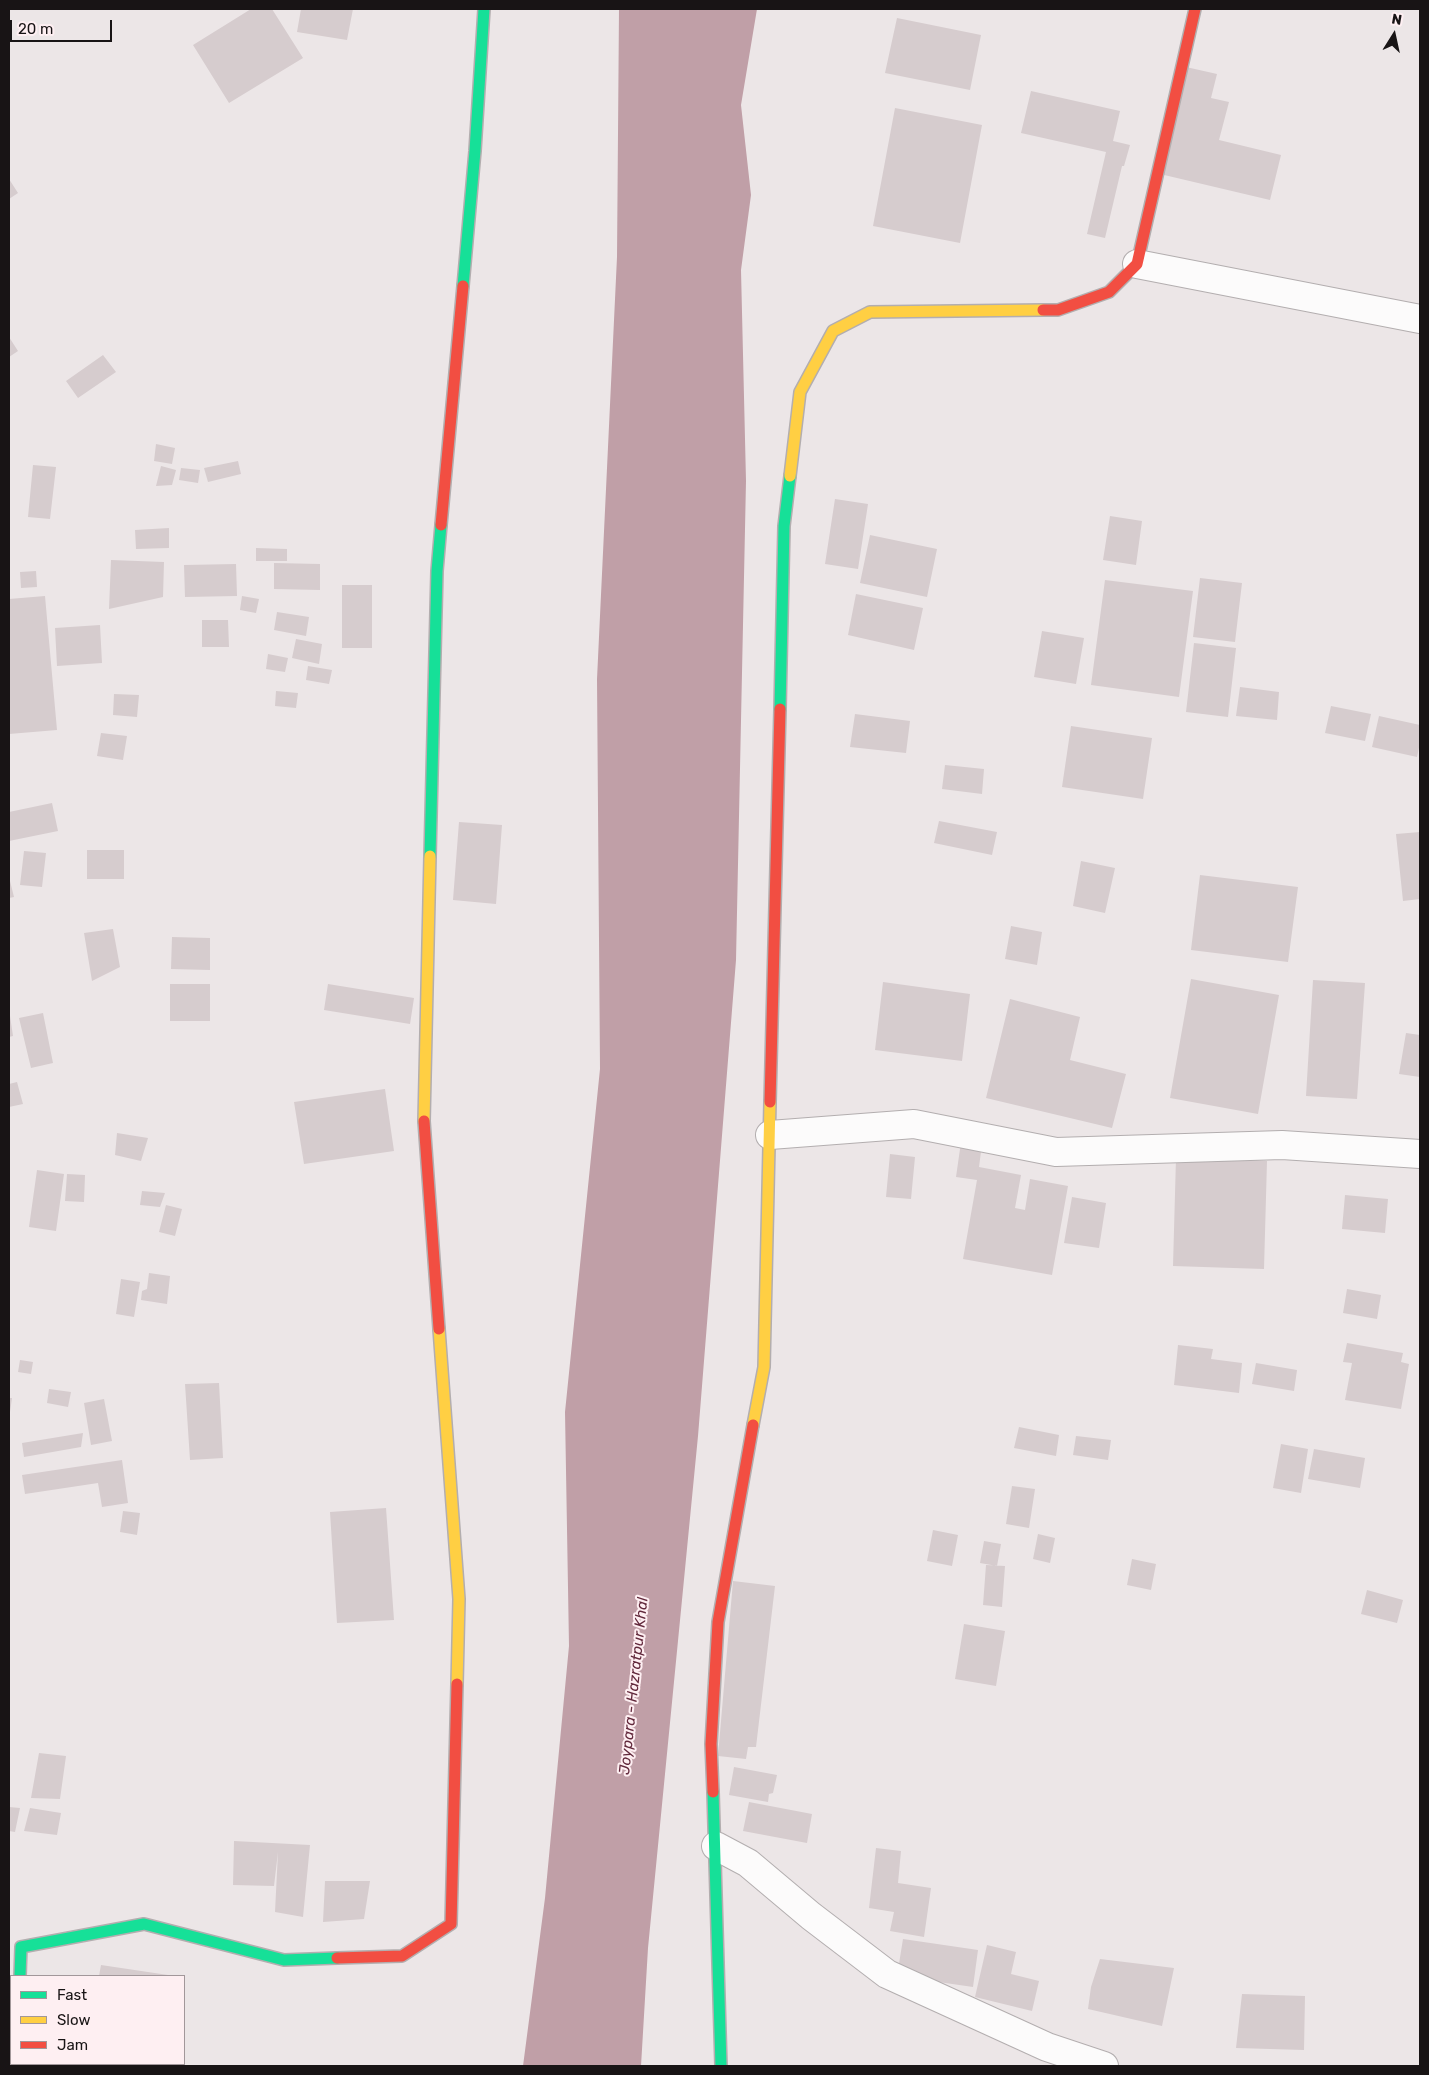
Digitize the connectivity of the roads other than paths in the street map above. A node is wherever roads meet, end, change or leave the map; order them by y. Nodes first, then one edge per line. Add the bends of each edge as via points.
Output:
1 (484, 9) edge
2 (1195, 9) edge
3 (1137, 264) junction
4 (1420, 319) edge
5 (770, 1135) junction
6 (1420, 1154) edge
7 (716, 1846) junction
8 (20, 1975) edge
9 (721, 2066) edge
10 (1104, 2066) edge

1 - 8 street via 475,150 437,571 424,1136 459,1599 451,1924 402,1956 284,1960 144,1924 21,1947
2 - 3 street
3 - 4 street
3 - 5 street via 1108,292 1058,310 870,312 833,331 800,392 784,526
5 - 6 street via 914,1124 1056,1152 1282,1144
5 - 7 street via 764,1367 718,1622 711,1744
7 - 9 street
7 - 10 street via 748,1864 887,1974 1047,2048

